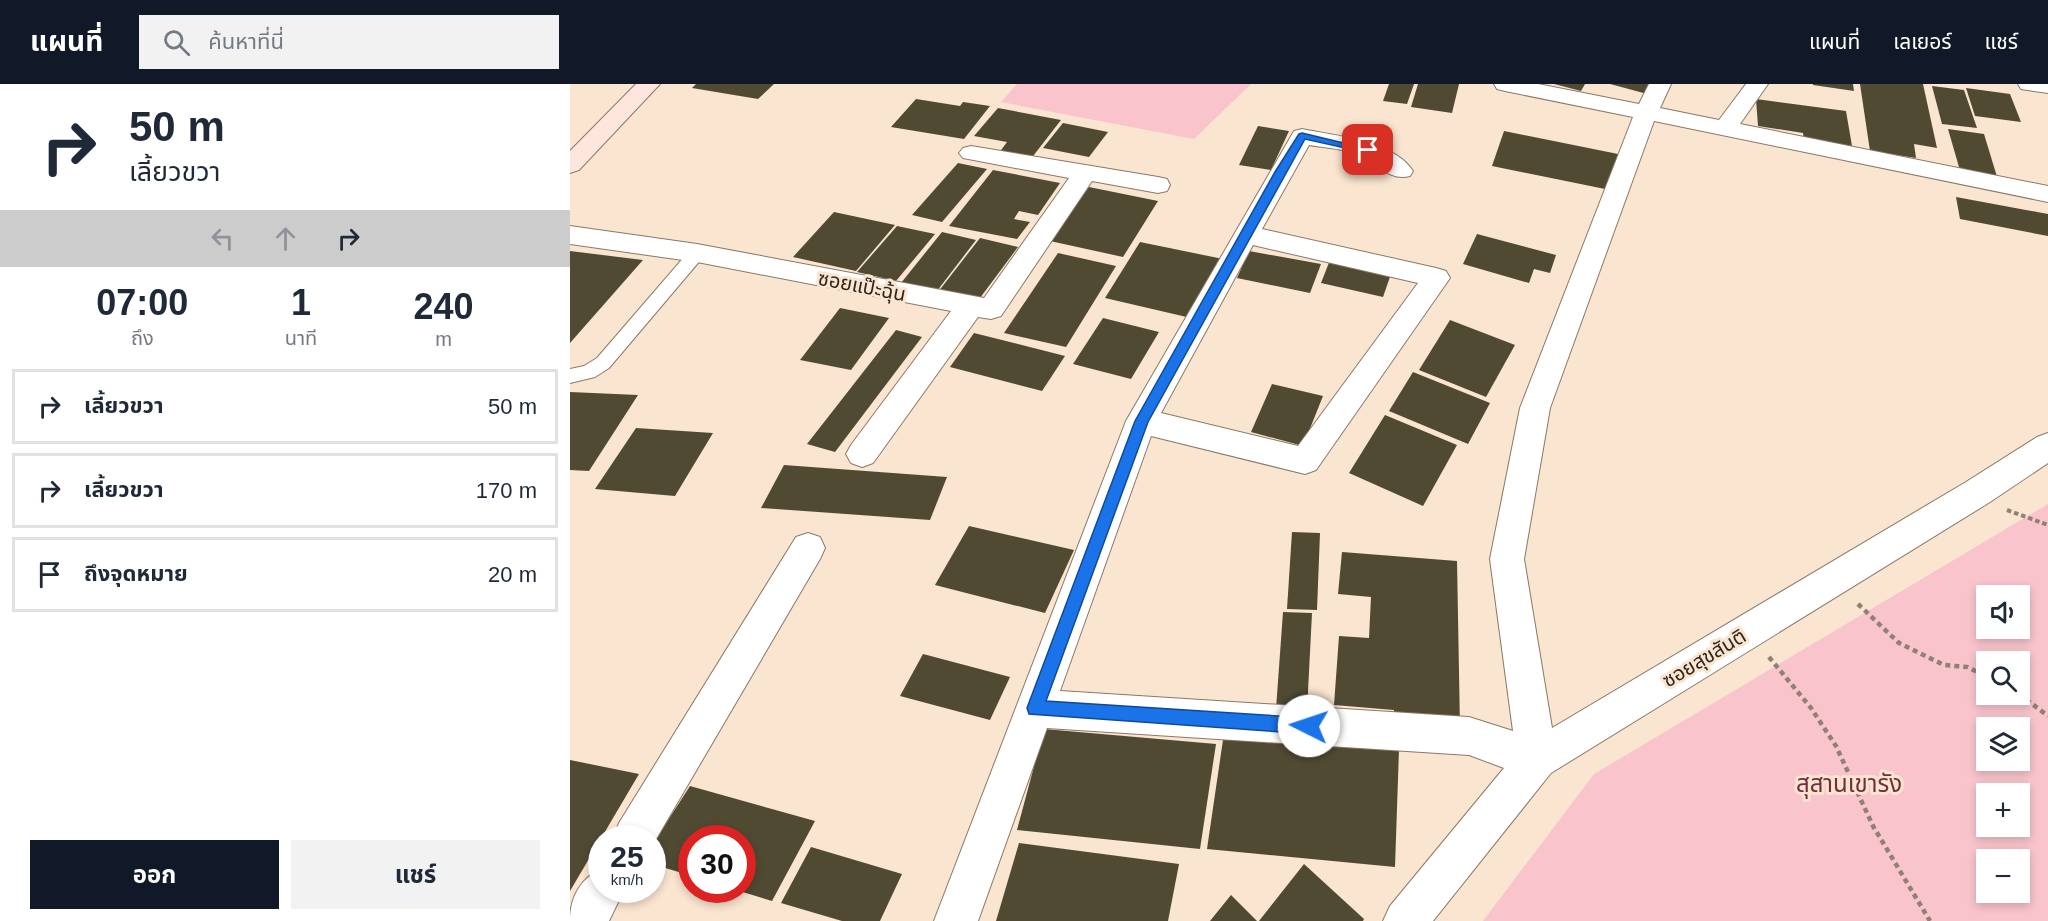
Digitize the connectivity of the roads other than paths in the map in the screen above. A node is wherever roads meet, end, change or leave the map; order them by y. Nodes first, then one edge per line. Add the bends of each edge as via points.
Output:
1 (649, 84) edge
2 (1505, 84) edge
3 (1660, 84) edge
4 (1757, 84) edge
5 (1646, 113) junction
6 (1725, 129) junction
7 (972, 153) dead end
8 (570, 165) edge
9 (1401, 171) dead end
10 (1085, 173) junction
11 (1158, 185) dead end
12 (2048, 194) edge
13 (1246, 234) junction
14 (570, 235) edge
15 (697, 253) junction
16 (970, 307) junction
17 (570, 376) edge
18 (1141, 421) junction
19 (2048, 446) edge
20 (862, 454) dead end
21 (808, 548) dead end
22 (1035, 708) junction
23 (1537, 759) junction
24 (642, 825) edge
25 (595, 903) edge
26 (584, 921) edge
27 (956, 921) edge
28 (1405, 921) edge

1 - 8 main road
2 - 5 street
3 - 5 street
4 - 6 street
5 - 6 street
5 - 23 street via 1536,408 1507,559
6 - 12 street
7 - 10 street
9 - 13 street via 1368,150 1302,136
10 - 11 street
10 - 16 street, ซอยแป๊ะฉุ้น via 991,309
13 - 18 street
13 - 18 street via 1436,278 1305,461
14 - 15 street, ซอยแป๊ะฉุ้น
15 - 16 street, ซอยแป๊ะฉุ้น
15 - 17 lane via 603,363 589,372
16 - 20 street
18 - 22 street
19 - 23 street, ซอยสุขสันติ
21 - 24 street
22 - 23 street via 1469,736
22 - 27 street
23 - 28 street, ซอยสุขสันติ
25 - 26 street

